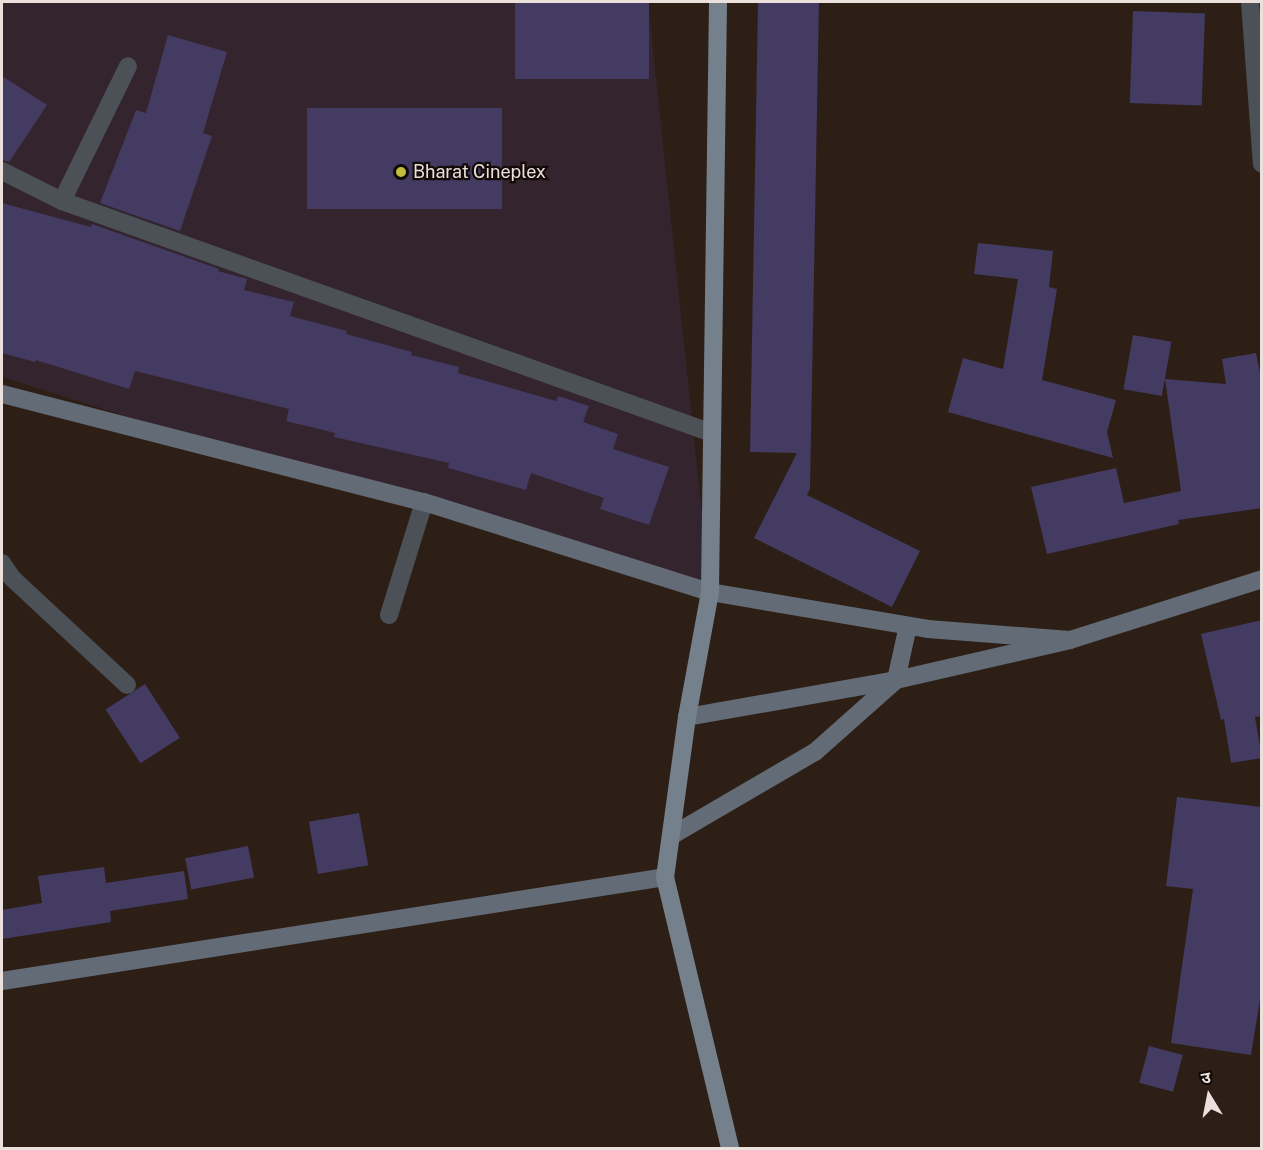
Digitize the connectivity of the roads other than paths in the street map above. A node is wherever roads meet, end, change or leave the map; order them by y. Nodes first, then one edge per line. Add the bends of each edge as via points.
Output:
1 (718, 2) edge
2 (1250, 2) edge
3 (128, 66) dead end
4 (1262, 164) edge
5 (2, 171) edge
6 (62, 201) junction
7 (2, 394) edge
8 (712, 433) junction
9 (424, 502) junction
10 (2, 563) edge
11 (1262, 579) edge
12 (710, 592) junction
13 (389, 615) dead end
14 (908, 626) junction
15 (1070, 640) junction
16 (896, 680) junction
17 (127, 685) dead end
18 (687, 717) junction
19 (671, 836) junction
20 (665, 877) junction
21 (2, 981) edge
22 (730, 1149) edge

1 - 8 main road
2 - 4 street
3 - 6 street
5 - 6 street
6 - 8 street
7 - 9 street
8 - 12 main road
9 - 12 street
9 - 13 street
10 - 17 street via 12,578
11 - 15 street
12 - 14 street
12 - 18 main road
14 - 15 street
14 - 16 street
15 - 16 street
16 - 18 street
16 - 19 street via 814,752
18 - 19 main road
19 - 20 main road
20 - 21 street
20 - 22 main road

